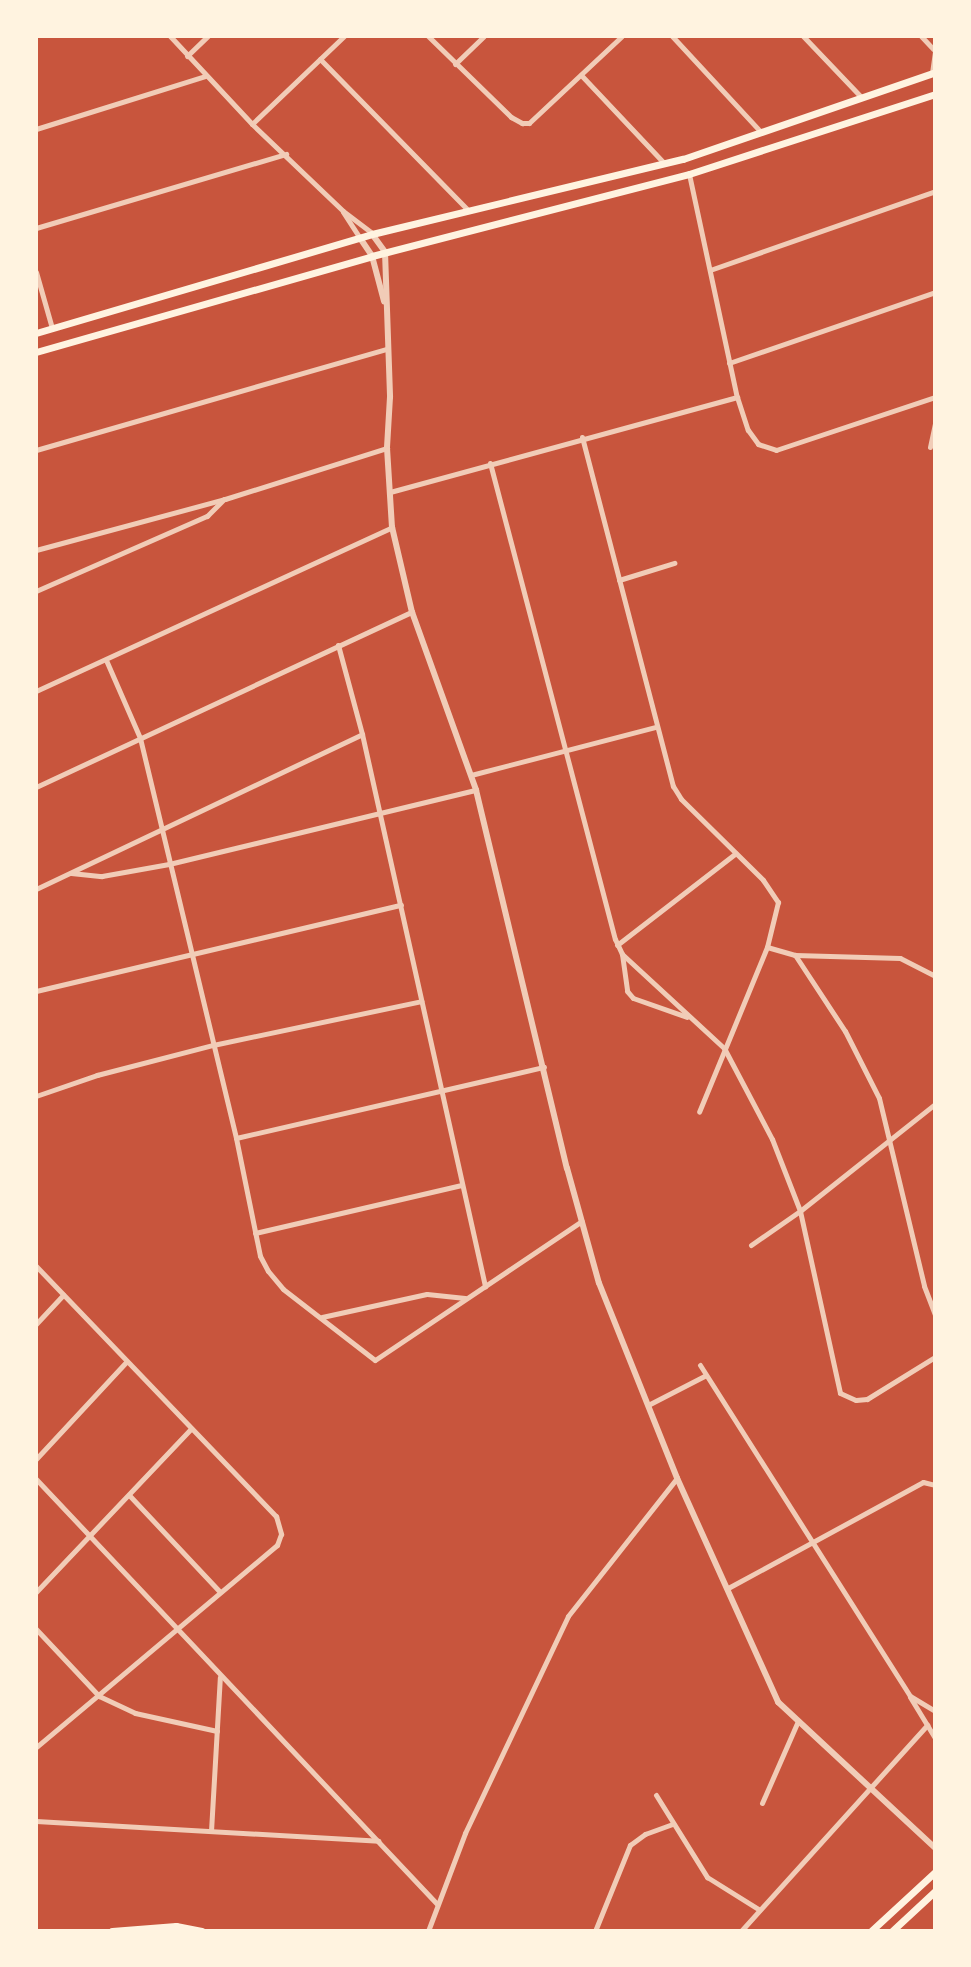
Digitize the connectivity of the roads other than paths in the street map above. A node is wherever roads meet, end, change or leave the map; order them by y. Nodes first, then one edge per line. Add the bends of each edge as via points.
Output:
1 (170, 36) edge
2 (208, 36) edge
3 (344, 36) edge
4 (428, 36) edge
5 (484, 36) edge
6 (622, 36) edge
7 (672, 36) edge
8 (803, 36) edge
9 (921, 36) edge
10 (934, 50) edge
11 (187, 56) junction
12 (320, 59) junction
13 (455, 64) junction
14 (933, 72) edge
15 (581, 75) junction
16 (205, 76) junction
17 (935, 94) edge
18 (862, 98) junction
19 (252, 124) junction
20 (36, 129) edge
21 (761, 133) junction
22 (286, 154) junction
23 (665, 164) junction
24 (689, 174) junction
25 (935, 191) edge
26 (467, 209) junction
27 (343, 211) junction
28 (36, 228) edge
29 (372, 234) junction
30 (360, 238) junction
31 (385, 252) junction
32 (372, 256) junction
33 (710, 270) junction
34 (36, 272) edge
35 (935, 292) edge
36 (386, 304) junction
37 (52, 328) junction
38 (36, 333) edge
39 (387, 349) junction
40 (36, 352) edge
41 (729, 363) junction
42 (737, 397) junction
43 (935, 397) edge
44 (935, 424) edge
45 (582, 437) junction
46 (930, 447) dead end
47 (387, 448) junction
48 (36, 450) edge
49 (490, 463) junction
50 (389, 492) junction
51 (225, 499) junction
52 (392, 527) junction
53 (36, 550) edge
54 (674, 563) dead end
55 (619, 580) junction
56 (36, 591) edge
57 (412, 612) junction
58 (338, 645) junction
59 (106, 660) junction
60 (36, 691) edge
61 (655, 727) junction
62 (362, 734) junction
63 (140, 738) junction
64 (566, 750) junction
65 (471, 775) junction
66 (36, 787) edge
67 (476, 790) junction
68 (380, 814) junction
69 (162, 828) junction
70 (736, 853) junction
71 (169, 864) junction
72 (71, 873) junction
73 (36, 889) edge
74 (401, 905) junction
75 (617, 945) junction
76 (767, 947) junction
77 (190, 953) junction
78 (622, 954) junction
79 (795, 955) junction
80 (935, 976) edge
81 (36, 991) edge
82 (421, 1001) junction
83 (688, 1017) junction
84 (213, 1045) junction
85 (724, 1048) junction
86 (545, 1067) junction
87 (442, 1092) junction
88 (36, 1096) edge
89 (935, 1104) edge
90 (699, 1112) dead end
91 (236, 1138) junction
92 (890, 1138) junction
93 (462, 1185) junction
94 (800, 1211) junction
95 (582, 1221) junction
96 (255, 1233) junction
97 (751, 1245) dead end
98 (36, 1266) edge
99 (485, 1286) junction
100 (63, 1295) junction
101 (466, 1298) junction
102 (935, 1314) edge
103 (320, 1317) junction
104 (36, 1324) edge
105 (935, 1357) edge
106 (126, 1362) junction
107 (700, 1365) dead end
108 (706, 1375) junction
109 (648, 1405) junction
110 (190, 1430) junction
111 (36, 1459) edge
112 (677, 1478) junction
113 (36, 1479) edge
114 (935, 1485) edge
115 (129, 1495) junction
116 (89, 1537) junction
117 (813, 1542) junction
118 (728, 1588) junction
119 (36, 1592) edge
120 (220, 1592) junction
121 (36, 1629) edge
122 (175, 1630) junction
123 (220, 1677) junction
124 (99, 1696) junction
125 (910, 1696) junction
126 (935, 1711) edge
127 (798, 1721) junction
128 (927, 1725) junction
129 (217, 1731) junction
130 (935, 1738) edge
131 (36, 1747) edge
132 (870, 1789) junction
133 (656, 1795) dead end
134 (762, 1803) dead end
135 (36, 1821) edge
136 (673, 1824) junction
137 (211, 1831) junction
138 (378, 1841) junction
139 (935, 1848) edge
140 (935, 1872) edge
141 (935, 1891) edge
142 (437, 1904) junction
143 (760, 1910) junction
144 (883, 1920) junction
145 (176, 1928) edge
146 (193, 1930) edge
147 (112, 1931) edge
148 (202, 1931) edge
149 (428, 1931) edge
150 (595, 1931) edge
151 (741, 1931) edge
152 (871, 1931) edge
153 (891, 1931) edge

1 - 11 street
2 - 11 street
3 - 12 street
4 - 13 street
5 - 13 street
6 - 15 street
7 - 21 street
8 - 18 street
9 - 10 street
10 - 14 street
11 - 16 street
12 - 19 street
12 - 26 street
13 - 15 street via 522,123 529,123
14 - 18 main road
15 - 23 street
16 - 19 street
16 - 20 street
17 - 24 main road
18 - 21 main road
19 - 22 street
21 - 23 main road
22 - 27 street
22 - 28 street
23 - 26 main road
24 - 31 main road
24 - 33 street
25 - 33 street
26 - 29 main road
27 - 29 street
27 - 30 street
29 - 30 main road
29 - 31 street
30 - 32 street
30 - 37 main road
31 - 32 main road
31 - 36 street
32 - 36 street
32 - 40 main road
33 - 41 street
34 - 37 street
35 - 41 street
36 - 39 street
37 - 38 main road
39 - 47 street
39 - 48 street
41 - 42 street
42 - 43 street via 758,444 776,450
42 - 45 street
44 - 46 street
45 - 49 street
45 - 55 street
47 - 50 street
47 - 51 street
49 - 50 street
49 - 64 street
50 - 52 street
51 - 53 street
51 - 56 street via 207,516
52 - 57 street
52 - 59 street
54 - 55 street
55 - 61 street
57 - 58 street
57 - 65 street
58 - 62 street
58 - 63 street
59 - 60 street
59 - 63 street
61 - 64 street
61 - 70 street via 676,793
62 - 68 street
62 - 69 street
63 - 66 street
63 - 69 street
64 - 65 street
64 - 75 street
65 - 67 street
67 - 68 street
67 - 86 street
68 - 71 street
68 - 74 street
69 - 71 street
69 - 72 street
70 - 75 street
70 - 76 street via 778,902
71 - 72 street via 102,876
71 - 77 street
72 - 73 street
74 - 77 street
74 - 82 street
75 - 78 street
76 - 79 street
76 - 85 street
77 - 81 street
77 - 84 street
78 - 83 street
78 - 83 street via 630,995
79 - 80 street via 900,958
79 - 92 street via 845,1031 879,1098
82 - 84 street
82 - 87 street
83 - 85 street
84 - 88 street
84 - 91 street
85 - 90 street
85 - 94 street via 772,1139
86 - 87 street
86 - 95 street
87 - 91 street
87 - 93 street
89 - 92 street
91 - 96 street
92 - 94 street
92 - 102 street
93 - 96 street
93 - 99 street
94 - 97 street
94 - 105 street via 840,1393 867,1399
95 - 99 street
95 - 109 street via 599,1283
96 - 103 street via 268,1271
98 - 100 street
99 - 101 street
100 - 104 street
100 - 106 street
101 - 103 street via 440,1293 412,1296
101 - 103 street via 375,1360
106 - 110 street
106 - 111 street
107 - 108 street
108 - 109 street
108 - 117 street
109 - 112 street
110 - 115 street
110 - 120 street via 276,1516 281,1534 277,1545
112 - 118 street
112 - 142 street via 568,1616
113 - 116 street
114 - 117 street via 923,1482
115 - 116 street
115 - 120 street
116 - 119 street
116 - 122 street
117 - 118 street
117 - 125 street
118 - 127 street via 778,1702
120 - 122 street
121 - 124 street
122 - 123 street
122 - 124 street
123 - 129 street
123 - 138 street
124 - 129 street via 135,1713
124 - 131 street
125 - 126 street
125 - 128 street
127 - 132 street
127 - 134 street
128 - 130 street
128 - 132 street
129 - 137 street
132 - 139 street
132 - 143 street
133 - 136 street
135 - 137 street
136 - 143 street via 707,1877
136 - 150 street via 630,1845
137 - 138 street
138 - 142 street
140 - 144 main road
141 - 153 main road
142 - 149 street
143 - 151 street
144 - 152 main road
144 - 153 main road
145 - 146 main road
145 - 147 main road
146 - 148 main road

